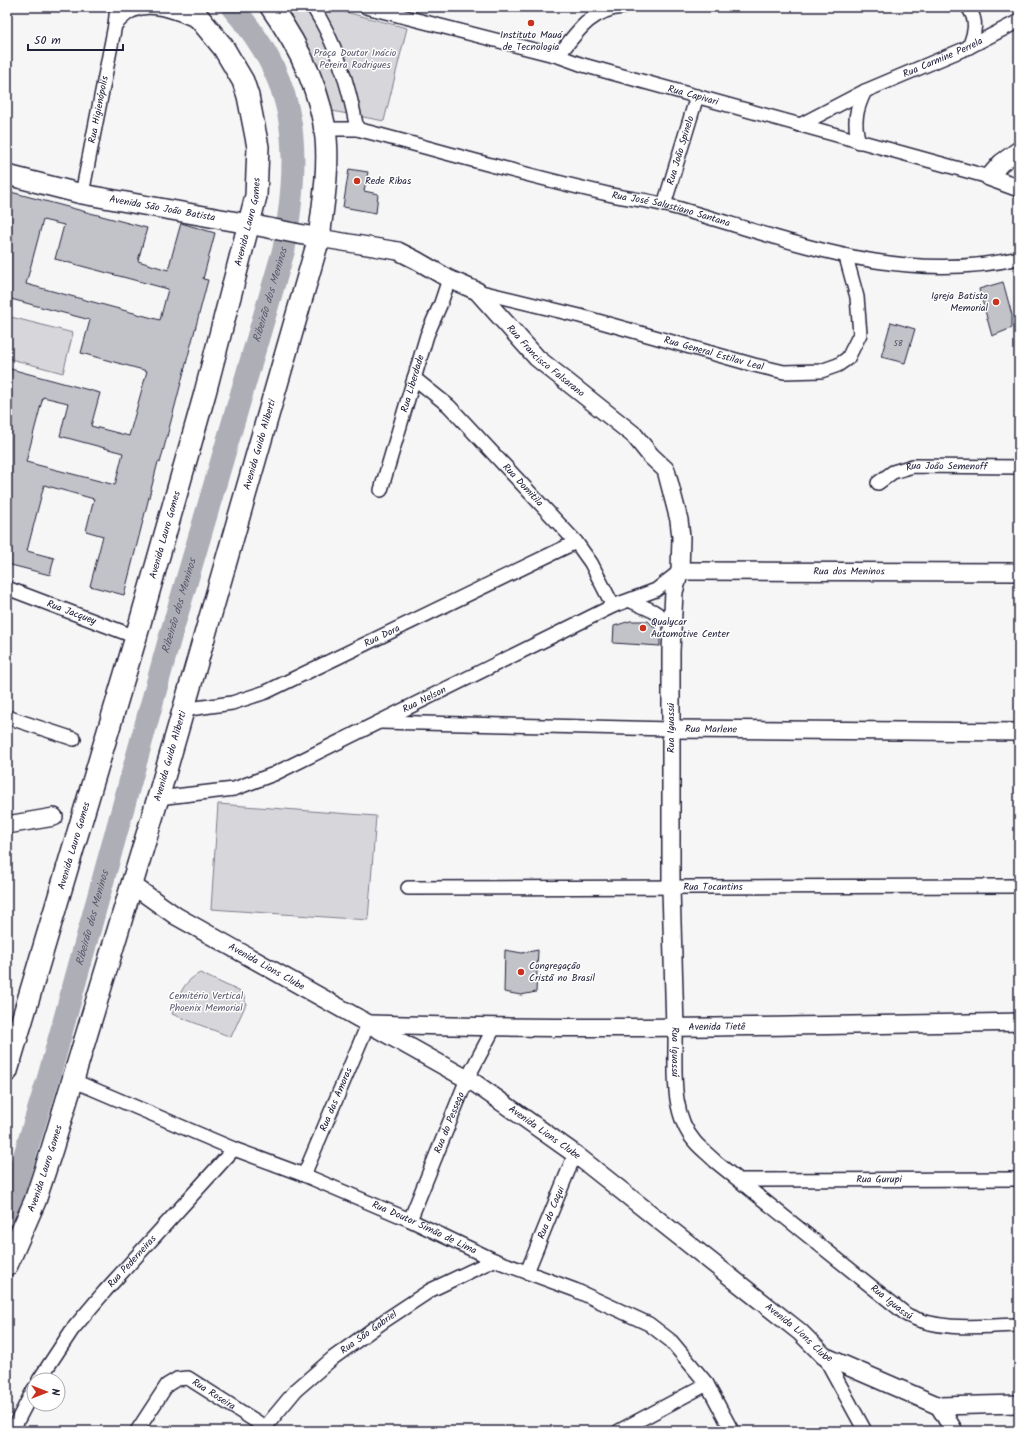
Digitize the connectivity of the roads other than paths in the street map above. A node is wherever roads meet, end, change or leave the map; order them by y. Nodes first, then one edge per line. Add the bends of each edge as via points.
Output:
1 (117, 7) edge
2 (190, 7) edge
3 (271, 7) edge
4 (313, 7) edge
5 (366, 7) edge
6 (623, 7) edge
7 (968, 7) edge
8 (1019, 21) edge
9 (204, 24) junction
10 (115, 26) junction
11 (969, 47) junction
12 (558, 56) junction
13 (865, 91) junction
14 (697, 96) junction
15 (800, 125) junction
16 (324, 128) junction
17 (357, 128) junction
18 (859, 142) junction
19 (1019, 150) edge
20 (7, 175) edge
21 (989, 177) junction
22 (1019, 188) edge
23 (82, 194) junction
24 (664, 205) junction
25 (255, 225) junction
26 (312, 237) junction
27 (846, 257) junction
28 (1019, 258) edge
29 (449, 279) junction
30 (477, 292) junction
31 (414, 378) junction
32 (1019, 467) edge
33 (878, 483) dead end
34 (381, 490) dead end
35 (576, 542) junction
36 (680, 571) junction
37 (1019, 572) edge
38 (7, 588) edge
39 (630, 601) junction
40 (613, 606) junction
41 (673, 624) junction
42 (136, 637) junction
43 (182, 710) junction
44 (7, 717) edge
45 (378, 722) junction
46 (671, 729) junction
47 (1019, 732) edge
48 (74, 740) dead end
49 (158, 798) junction
50 (54, 817) dead end
51 (7, 825) edge
52 (130, 884) junction
53 (1019, 886) edge
54 (408, 888) dead end
55 (671, 888) junction
56 (1019, 1022) edge
57 (368, 1024) junction
58 (494, 1028) junction
59 (675, 1028) junction
60 (7, 1071) edge
61 (72, 1080) junction
62 (467, 1080) junction
63 (234, 1149) junction
64 (575, 1154) junction
65 (304, 1175) junction
66 (739, 1180) junction
67 (1019, 1180) edge
68 (410, 1220) junction
69 (494, 1260) junction
70 (7, 1265) edge
71 (527, 1272) junction
72 (1019, 1325) edge
73 (824, 1356) junction
74 (44, 1372) edge
75 (707, 1384) junction
76 (26, 1404) edge
77 (1019, 1404) edge
78 (939, 1406) junction
79 (263, 1429) edge
80 (12, 1431) edge
81 (137, 1431) edge
82 (619, 1431) edge
83 (732, 1431) edge
84 (865, 1431) edge
85 (954, 1431) edge

1 - 10 street, Rua Higienópolis
2 - 9 main road, Avenida Lauro Gomes
3 - 16 main road, Avenida Guido Aliberti via 297,48 311,79
4 - 17 street via 342,66
5 - 12 street, Rua Capivari
6 - 12 street via 598,13
7 - 11 street via 976,24
8 - 11 street, Rua Carmine Perrela
9 - 10 street via 176,12 151,8 132,11
9 - 25 main road, Avenida Lauro Gomes via 224,47 243,81 250,106 258,147
10 - 23 street, Rua Higienópolis
11 - 13 street, Rua Carmine Perrela
12 - 14 street, Rua Capivari
13 - 15 street, Rua Carmine Perrela
13 - 18 street via 856,111 855,122
14 - 15 street, Rua Capivari
14 - 24 street, Rua João Spinelo
15 - 18 street, Rua Capivari
16 - 17 street, Rua José Salustiano Santana
16 - 26 main road, Avenida Guido Aliberti via 326,168
17 - 24 street, Rua José Salustiano Santana via 613,196
18 - 21 street, Rua Capivari
19 - 21 street
20 - 23 main road, Avenida São João Batista
21 - 22 street, Rua Capivari
23 - 25 main road, Avenida São João Batista
24 - 27 street, Rua José Salustiano Santana
25 - 26 main road, Avenida São João Batista
25 - 42 main road, Avenida Lauro Gomes
26 - 29 street, Rua Francisco Falsarano via 398,251
26 - 43 main road, Avenida Guido Aliberti
27 - 28 street, Rua José Salustiano Santana via 911,267 990,265
27 - 30 street, Rua General Estilav Leal via 857,297 860,334 848,358 821,371 784,372 754,366 580,316
29 - 30 street, Rua Francisco Falsarano
29 - 31 street, Rua Liberdade via 427,335
30 - 36 street, Rua Francisco Falsarano via 537,358 634,436 666,470 679,520
31 - 34 street, Rua Liberdade
31 - 35 street, Rua Domitila via 449,406
32 - 33 street, Rua João Semenoff via 913,466 893,472
35 - 40 street, Rua Domitila via 591,563
35 - 43 street, Rua Dora via 266,692 232,703
36 - 37 street, Rua dos Meninos
36 - 39 street, Rua Nelson via 656,590
36 - 41 street, Rua Iguassú via 674,592
38 - 42 street, Rua Jacquey
39 - 40 street, Rua Nelson
39 - 41 street via 653,611
40 - 45 street, Rua Nelson
41 - 46 street, Rua Iguassú
42 - 60 main road, Avenida Lauro Gomes
43 - 49 main road, Avenida Guido Aliberti
44 - 48 street
45 - 46 street, Rua Marlene
45 - 49 street, Rua Nelson via 251,784 208,793
46 - 47 street, Rua Marlene
46 - 55 street, Rua Iguassú
49 - 52 main road, Avenida Guido Aliberti
50 - 51 street
52 - 57 street, Avenida Lions Clube via 176,916
52 - 61 main road, Avenida Lauro Gomes
53 - 55 street, Rua Tocantins
54 - 55 street, Rua Tocantins
55 - 59 street, Rua Iguassú
56 - 59 street, Avenida Tietê
57 - 58 street, Avenida Tietê
57 - 62 street, Avenida Lions Clube
57 - 65 street, Rua das Amoras
58 - 59 street, Avenida Tietê
58 - 62 street, Rua do Pessego
59 - 66 street, Rua Iguassú via 680,1114 695,1142
61 - 63 street, Rua Doutor Simão de Lima
61 - 70 main road, Avenida Lauro Gomes via 35,1201
62 - 64 street, Avenida Lions Clube
62 - 68 street, Rua do Pessego
63 - 65 street, Rua Doutor Simão de Lima
63 - 74 street, Rua Pederneiras via 105,1291 72,1330
64 - 71 street, Rua do Caqui
64 - 73 street, Avenida Lions Clube via 800,1332
65 - 68 street, Rua Doutor Simão de Lima
66 - 67 street, Rua Gurupi
66 - 72 street, Rua Iguassú via 919,1321 952,1327
68 - 69 street, Rua Doutor Simão de Lima
69 - 71 street, Rua Doutor Simão de Lima
69 - 79 street, Rua São Gabriel via 431,1290 333,1358 296,1390
71 - 75 street, Rua Doutor Simão de Lima via 575,1290 649,1324 671,1341
73 - 78 street, Avenida Lions Clube
73 - 84 street
75 - 82 street
75 - 83 street, Rua Doutor Simão de Lima
76 - 80 street
77 - 78 street
78 - 85 street
79 - 81 street, Rua Roseira via 188,1378 177,1379 167,1386

